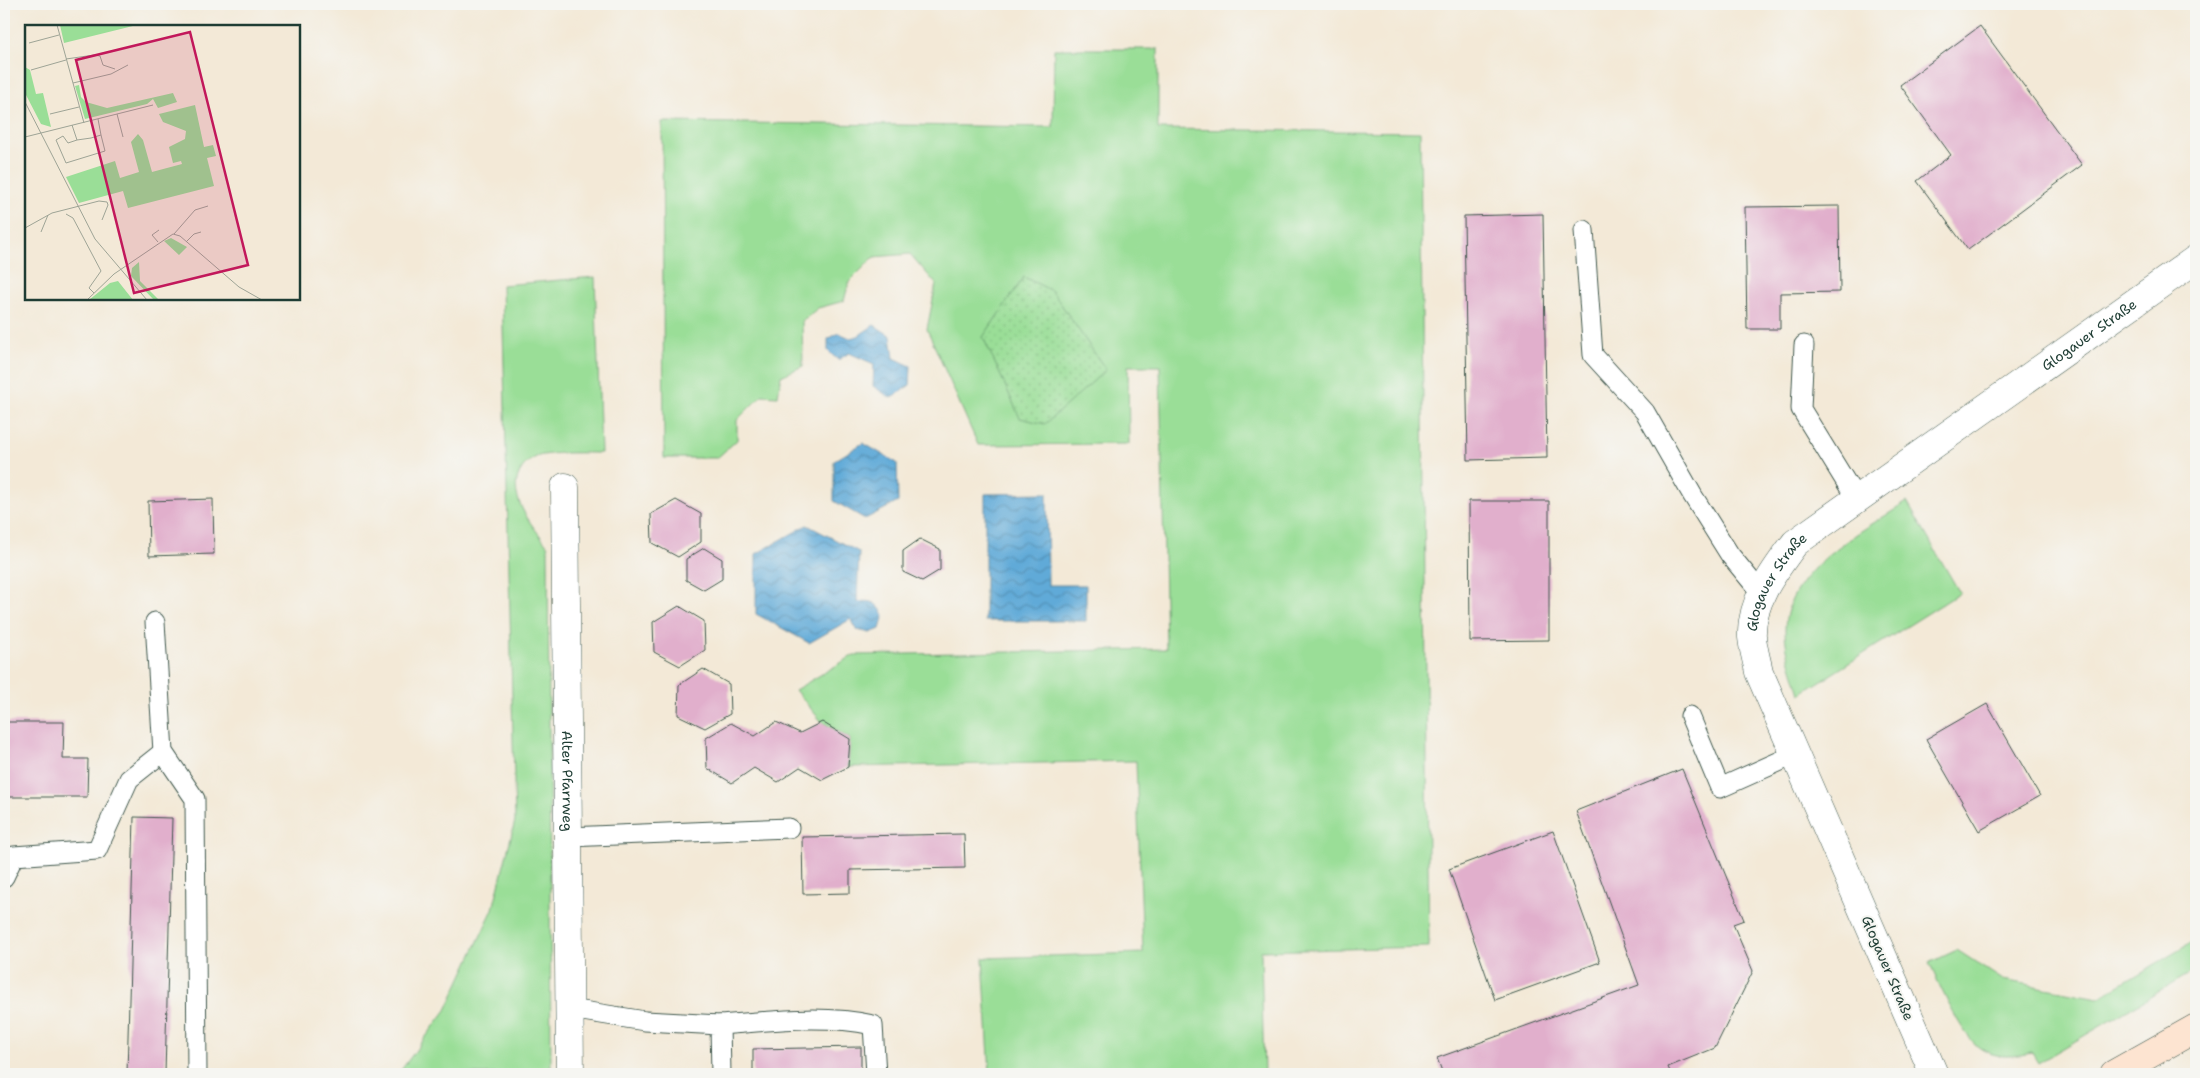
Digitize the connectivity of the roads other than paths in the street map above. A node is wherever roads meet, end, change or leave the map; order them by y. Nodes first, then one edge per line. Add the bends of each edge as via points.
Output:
1 (1584, 230) dead end
2 (2196, 259) edge
3 (1804, 345) dead end
4 (565, 487) dead end
5 (1857, 500) junction
6 (1762, 594) junction
7 (155, 622) dead end
8 (1690, 716) dead end
9 (163, 752) junction
10 (1796, 754) junction
11 (789, 828) dead end
12 (568, 837) junction
13 (4, 877) edge
14 (570, 1009) junction
15 (720, 1025) junction
16 (2196, 1028) edge
17 (196, 1074) edge
18 (570, 1074) edge
19 (721, 1074) edge
20 (876, 1074) edge
21 (1934, 1074) edge
22 (2114, 1074) edge

1 - 6 lane via 1594,356 1645,412 1730,555
2 - 5 street, Glogauer Straße
3 - 5 lane via 1801,409
4 - 12 street, Alter Pfarrweg
5 - 6 street, Glogauer Straße via 1795,543 1771,575
6 - 10 street, Glogauer Straße via 1752,636 1758,663
7 - 9 lane
8 - 10 lane via 1720,788
9 - 13 lane via 129,779 97,850 14,856
9 - 17 lane via 195,799
10 - 21 street, Glogauer Straße
11 - 12 lane
12 - 14 street, Alter Pfarrweg
14 - 15 lane via 645,1021
14 - 18 street, Alter Pfarrweg
15 - 19 lane
15 - 20 lane via 844,1018 873,1025
16 - 22 street

